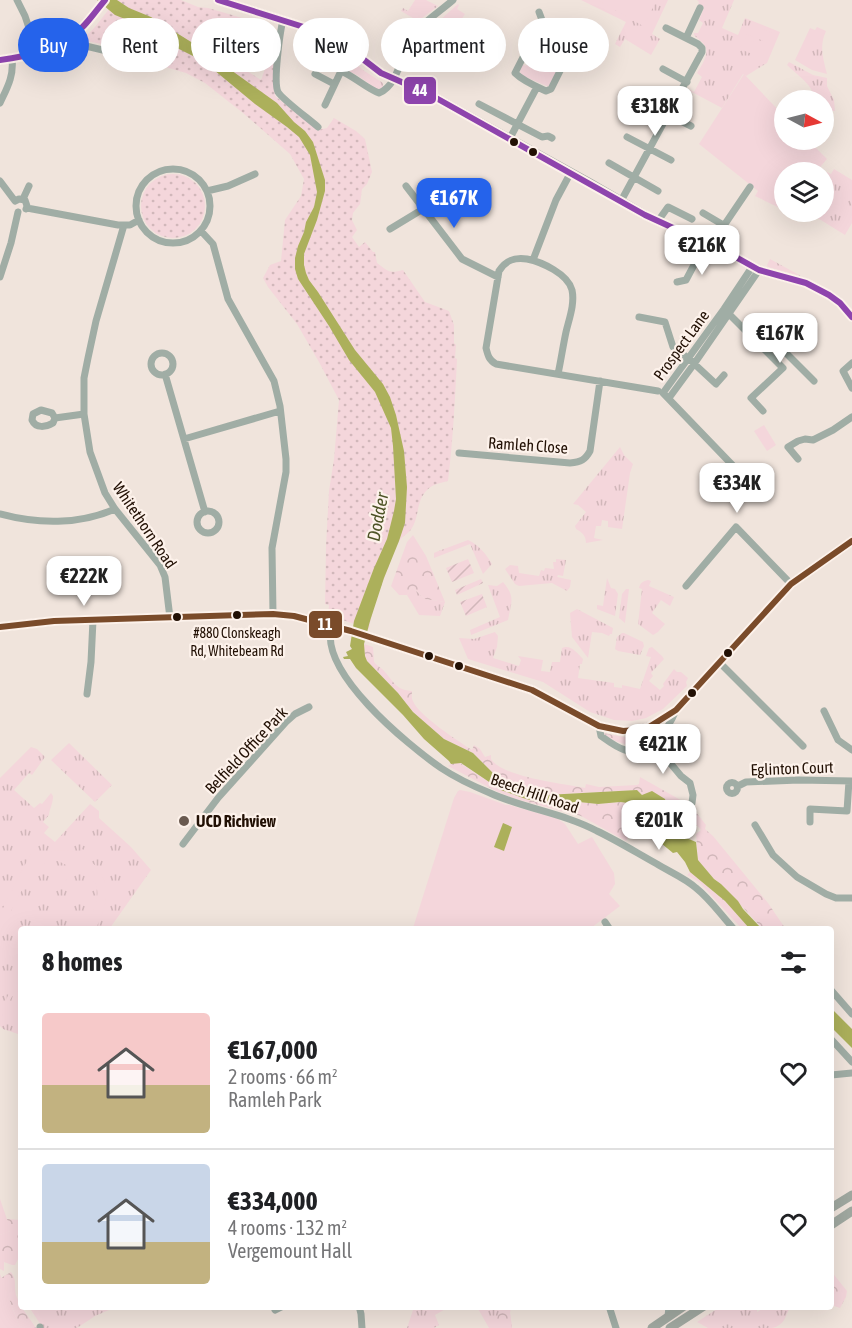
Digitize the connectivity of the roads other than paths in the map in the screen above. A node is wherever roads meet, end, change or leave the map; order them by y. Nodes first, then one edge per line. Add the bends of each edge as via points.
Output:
1 (17, 0) edge
2 (105, 0) edge
3 (218, 0) edge
4 (453, 0) edge
5 (699, 8) dead end
6 (539, 12) dead end
7 (26, 18) edge
8 (89, 18) edge
9 (541, 18) edge
10 (284, 20) junction
11 (666, 28) dead end
12 (686, 38) junction
13 (18, 57) edge
14 (12, 59) junction
15 (0, 60) edge
16 (518, 67) edge
17 (663, 69) dead end
18 (560, 72) edge
19 (315, 74) dead end
20 (394, 78) junction
21 (687, 82) junction
22 (334, 84) junction
23 (537, 87) junction
24 (0, 103) edge
25 (645, 103) dead end
26 (479, 104) dead end
27 (325, 105) dead end
28 (669, 115) junction
29 (517, 124) junction
30 (691, 126) dead end
31 (318, 127) dead end
32 (627, 137) dead end
33 (510, 138) junction
34 (552, 138) dead end
35 (650, 149) junction
36 (671, 160) dead end
37 (609, 164) dead end
38 (571, 172) junction
39 (255, 174) dead end
40 (634, 178) junction
41 (0, 181) edge
42 (29, 186) dead end
43 (406, 186) dead end
44 (750, 187) dead end
45 (207, 191) junction
46 (658, 191) dead end
47 (19, 200) junction
48 (621, 201) junction
49 (27, 208) junction
50 (423, 209) junction
51 (18, 212) junction
52 (703, 213) dead end
53 (692, 219) dead end
54 (139, 220) junction
55 (658, 221) junction
56 (124, 225) junction
57 (725, 226) junction
58 (390, 229) dead end
59 (201, 231) junction
60 (711, 245) junction
61 (533, 260) junction
62 (756, 269) junction
63 (0, 277) edge
64 (498, 277) junction
65 (676, 282) dead end
66 (726, 311) junction
67 (639, 316) dead end
68 (852, 317) edge
69 (746, 331) junction
70 (688, 358) junction
71 (792, 358) junction
72 (852, 363) edge
73 (694, 364) junction
74 (783, 368) junction
75 (165, 374) dead end
76 (558, 374) junction
77 (724, 375) dead end
78 (600, 381) junction
79 (814, 381) dead end
80 (852, 388) edge
81 (658, 391) dead end
82 (669, 398) junction
83 (280, 411) junction
84 (763, 411) dead end
85 (84, 414) junction
86 (852, 417) edge
87 (55, 418) dead end
88 (184, 439) junction
89 (459, 453) dead end
90 (798, 459) dead end
91 (740, 473) dead end
92 (115, 509) junction
93 (205, 512) dead end
94 (0, 514) edge
95 (852, 541) edge
96 (791, 584) junction
97 (686, 586) dead end
98 (273, 614) junction
99 (170, 618) junction
100 (93, 620) junction
101 (332, 626) junction
102 (0, 627) edge
103 (720, 663) junction
104 (87, 694) dead end
105 (309, 707) dead end
106 (676, 710) junction
107 (824, 711) dead end
108 (598, 726) junction
109 (652, 745) junction
110 (803, 746) dead end
111 (852, 750) edge
112 (850, 781) edge
113 (738, 786) dead end
114 (692, 803) dead end
115 (810, 822) dead end
116 (755, 825) dead end
117 (183, 844) dead end
118 (852, 898) edge
119 (731, 926) edge
120 (834, 993) edge
121 (852, 1014) edge
122 (834, 1045) edge
123 (852, 1062) edge
124 (852, 1073) edge
125 (834, 1075) edge
126 (852, 1195) edge
127 (834, 1206) edge
128 (852, 1211) edge
129 (834, 1222) edge
130 (360, 1310) edge
131 (610, 1310) edge
132 (698, 1310) edge
133 (669, 1312) edge
134 (362, 1328) edge
135 (616, 1328) edge
136 (652, 1328) edge
137 (670, 1328) edge

1 - 7 street
2 - 8 main road
3 - 10 main road
4 - 20 street via 417,31
5 - 12 street
6 - 9 street
10 - 20 main road via 334,38
10 - 31 street via 276,80 279,93
11 - 12 street
12 - 21 street via 702,48
13 - 14 main road
14 - 15 main road
14 - 24 street via 10,82
16 - 23 street via 517,76
17 - 21 street
18 - 23 street via 551,89
19 - 22 street
20 - 22 street via 379,93 341,71
20 - 33 main road
21 - 28 street
22 - 27 street
23 - 29 street
25 - 28 street
26 - 29 street
28 - 30 street
28 - 35 street
29 - 33 street
29 - 34 street
32 - 35 street
33 - 38 main road
35 - 36 street
35 - 40 street
37 - 40 street
38 - 48 main road
38 - 61 street
39 - 45 street
40 - 46 street
40 - 48 street
41 - 47 street
42 - 47 street
43 - 50 street
44 - 57 street
45 - 54 street via 187,171 158,171 141,187 136,209
45 - 59 street via 210,212
47 - 49 street
47 - 51 street via 14,207
48 - 55 main road
49 - 51 street
49 - 56 street
50 - 58 street
50 - 64 street via 462,259
51 - 63 street
52 - 57 street
53 - 55 street via 668,207
54 - 56 street
54 - 59 street via 150,235 167,243 186,241
55 - 60 main road
56 - 85 street, Whitethorn Road via 95,324 84,378
57 - 60 street
59 - 83 street via 213,244 228,299 274,381
60 - 62 main road
60 - 65 street via 686,280
61 - 64 street via 506,261
61 - 76 street via 564,278 572,292
62 - 66 street, Prospect Lane
62 - 68 main road via 819,289
64 - 76 street via 486,348 491,361
66 - 69 street
66 - 70 street, Prospect Lane
66 - 73 street, Prospect Lane
67 - 70 street via 665,322 673,347
69 - 71 street via 755,322
69 - 74 street
70 - 73 street
70 - 82 street, Prospect Lane via 663,393
71 - 74 street
71 - 79 street
72 - 80 street via 843,371
73 - 77 street via 716,384
73 - 82 street, Prospect Lane
74 - 84 street via 751,398
75 - 88 street
76 - 78 street
78 - 81 street
78 - 89 street, Ramleh Close via 590,451 580,462
82 - 91 street
83 - 88 street
83 - 98 street via 286,459 272,548
85 - 87 street
85 - 92 street, Whitethorn Road via 90,452
86 - 90 street via 813,440 798,441 788,447
88 - 93 street
92 - 94 street via 65,521
92 - 99 street, Whitethorn Road via 163,572
95 - 96 main road
96 - 97 street via 736,527
96 - 103 main road
98 - 99 main road
98 - 101 main road
99 - 100 main road
100 - 102 main road
100 - 104 street
101 - 108 main road via 532,690
101 - 119 street, Beech Hill Road via 331,646 346,679 388,725 441,768 506,800 582,823 616,841 690,883
103 - 106 main road
103 - 110 street
105 - 117 street, Belfield Office Park via 286,722
106 - 108 main road via 661,721 636,730
106 - 109 street
107 - 111 street via 838,740
108 - 109 street via 601,736 624,750 639,751
109 - 114 street via 690,783
112 - 113 street, Eglinton Court via 746,782
112 - 115 street, Eglinton Court via 847,810 810,809
116 - 118 street via 773,855 796,877 836,898
120 - 121 street
122 - 123 street
124 - 125 street
126 - 127 main road
128 - 129 main road
130 - 134 street
131 - 135 street
132 - 137 main road
133 - 136 main road

